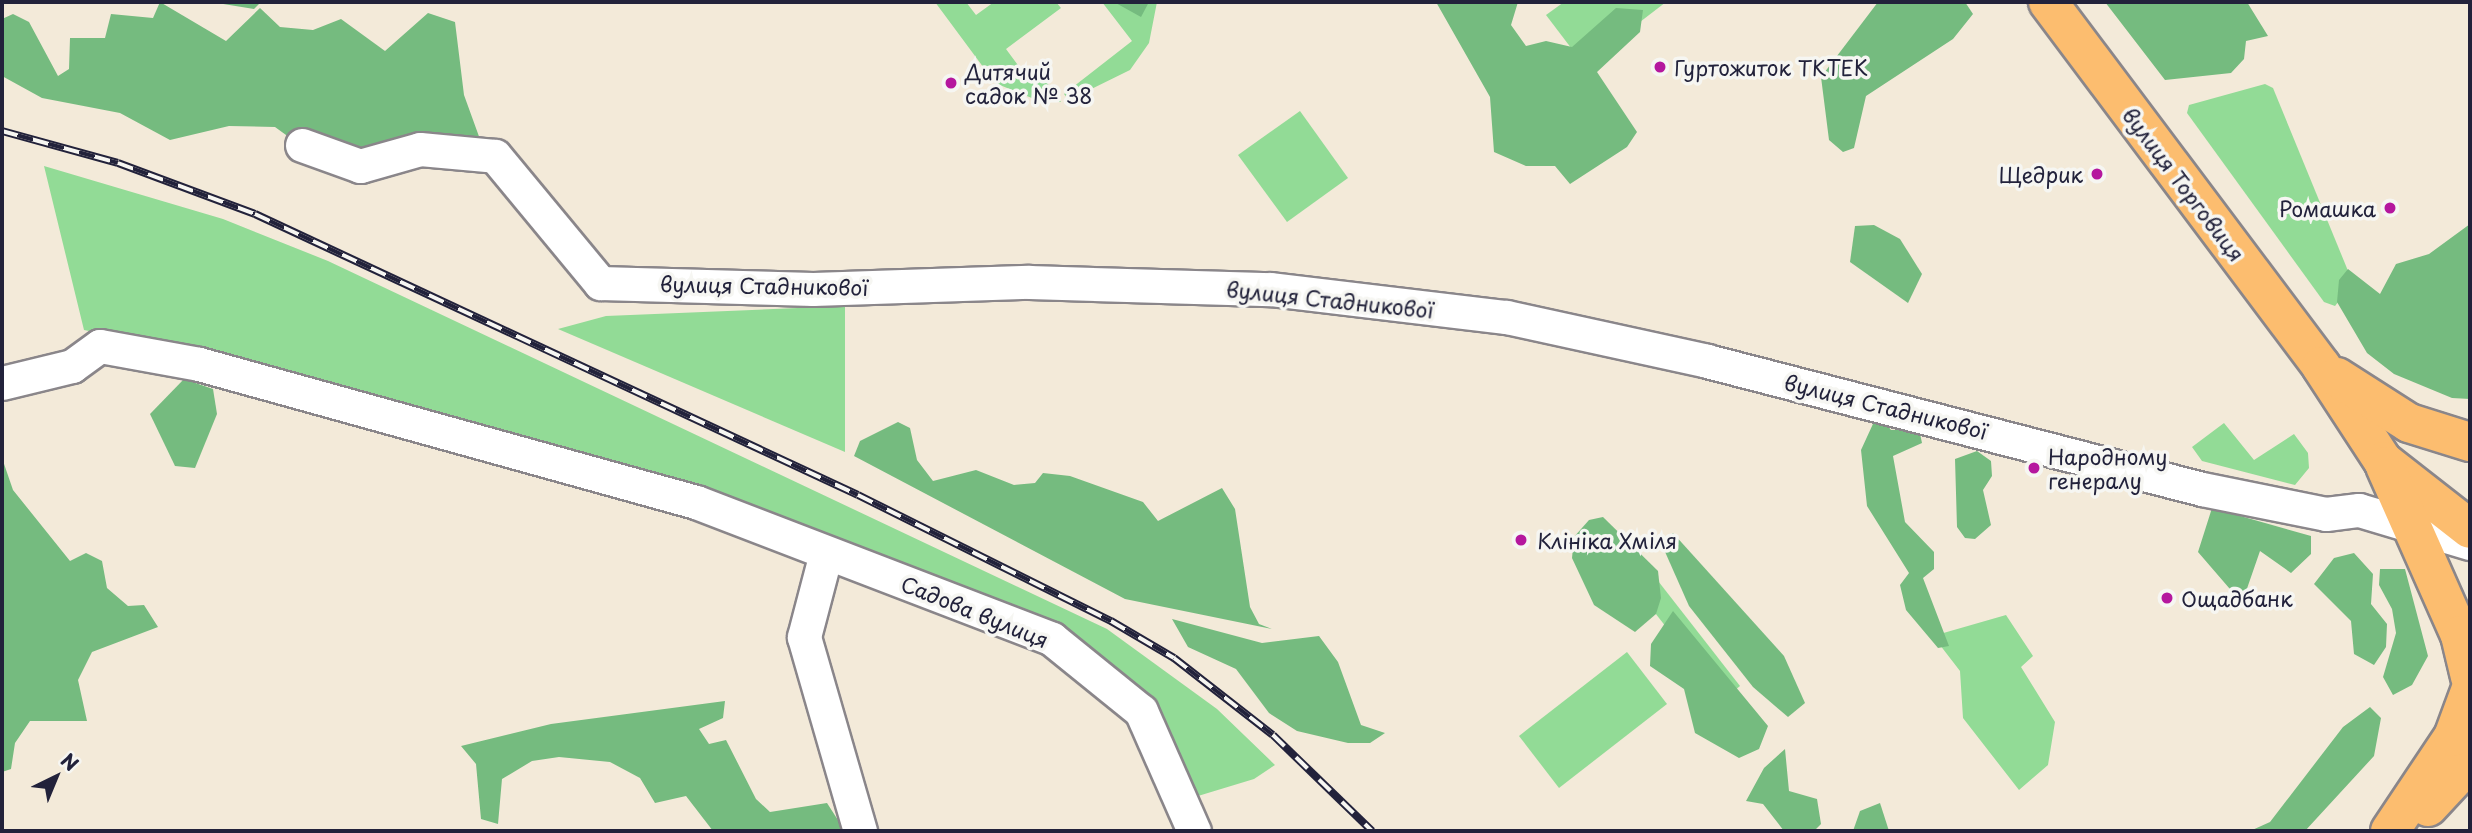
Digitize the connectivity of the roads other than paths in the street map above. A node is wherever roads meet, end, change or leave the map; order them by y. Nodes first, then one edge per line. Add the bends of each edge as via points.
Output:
1 (2048, 2) edge
2 (302, 145) dead end
3 (2321, 366) junction
4 (2, 383) edge
5 (2470, 442) edge
6 (2383, 461) junction
7 (2412, 525) junction
8 (2470, 529) edge
9 (2470, 543) edge
10 (826, 552) junction
11 (2470, 677) edge
12 (2470, 691) edge
13 (2470, 762) edge
14 (860, 831) edge
15 (1194, 831) edge
16 (2390, 831) edge
17 (2405, 831) edge

1 - 3 main road, вулиця Торговиця
2 - 7 street, вулиця Стадникової via 360,166 419,149 495,156 600,283 1257,289 1506,317 1707,361 2202,489 2326,514 2359,510
3 - 5 main road, вулиця Торговиця via 2409,423
3 - 6 main road, вулиця Торговиця
4 - 10 street, Садова вулиця via 72,366 100,346 199,364 696,502
6 - 7 main road
6 - 8 main road, вулиця Торговиця
7 - 9 street
7 - 11 main road via 2460,635
10 - 14 street via 804,637
10 - 15 street, Садова вулиця via 1052,639 1105,677 1140,710
12 - 16 main road via 2453,737
13 - 17 main road

